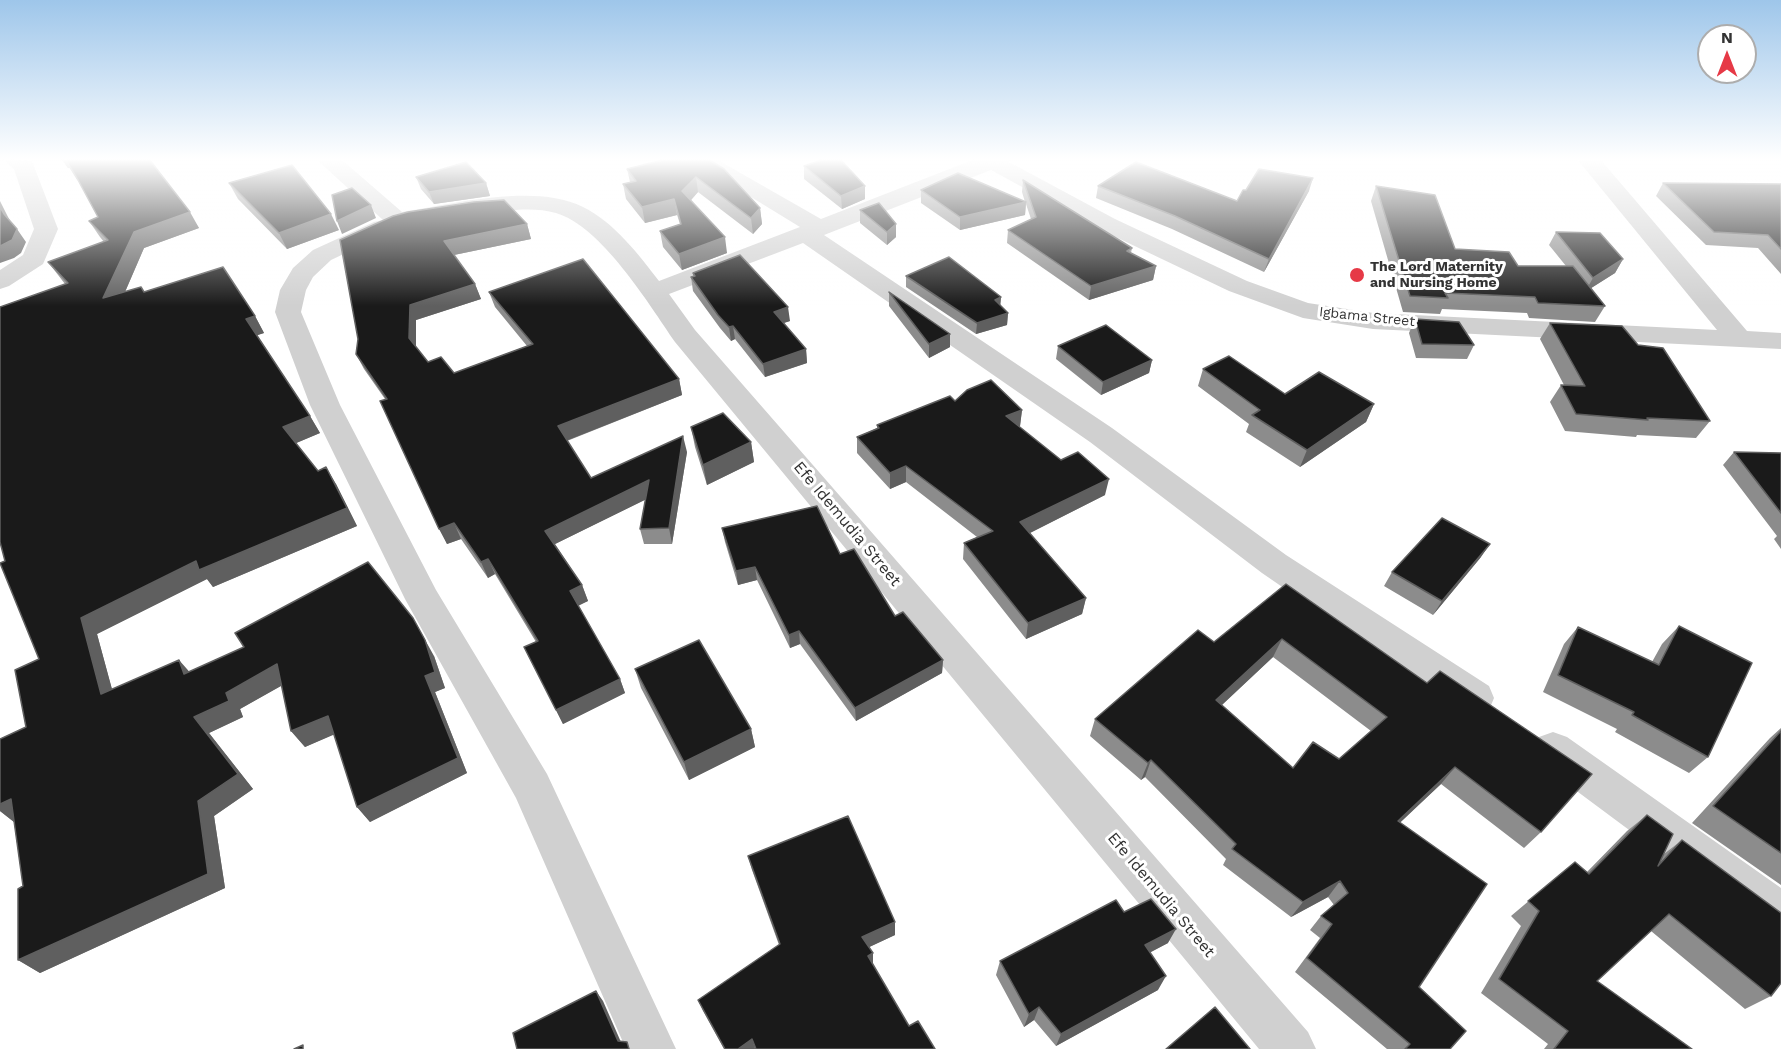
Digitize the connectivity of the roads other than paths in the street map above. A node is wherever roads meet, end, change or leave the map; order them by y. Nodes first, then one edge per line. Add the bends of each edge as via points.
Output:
1 (39, 208) edge
2 (383, 208) edge
3 (494, 208) edge
4 (565, 208) edge
5 (776, 208) edge
6 (874, 208) edge
7 (1079, 208) edge
8 (1629, 208) edge
9 (397, 220) junction
10 (813, 232) junction
11 (0, 281) edge
12 (655, 291) junction
13 (1739, 339) junction
14 (1781, 341) edge
15 (1499, 714) edge
16 (1529, 734) edge
17 (1781, 915) edge
18 (651, 1049) edge
19 (1292, 1049) edge

1 - 11 street via 46,229 34,259
2 - 9 street
3 - 9 street, Efe Idemudia Street
4 - 12 street, Efe Idemudia Street via 579,213
5 - 10 street
6 - 10 street
7 - 13 street, Igbama Street via 1238,286 1303,310 1373,321
8 - 13 street
9 - 18 street, Efe Idemudia Street via 322,255 302,273 288,312 325,405 423,599 532,787
10 - 12 street
10 - 15 street via 1101,435 1274,564
12 - 19 street, Efe Idemudia Street via 686,336
13 - 14 street, Igbama Street
16 - 17 street

